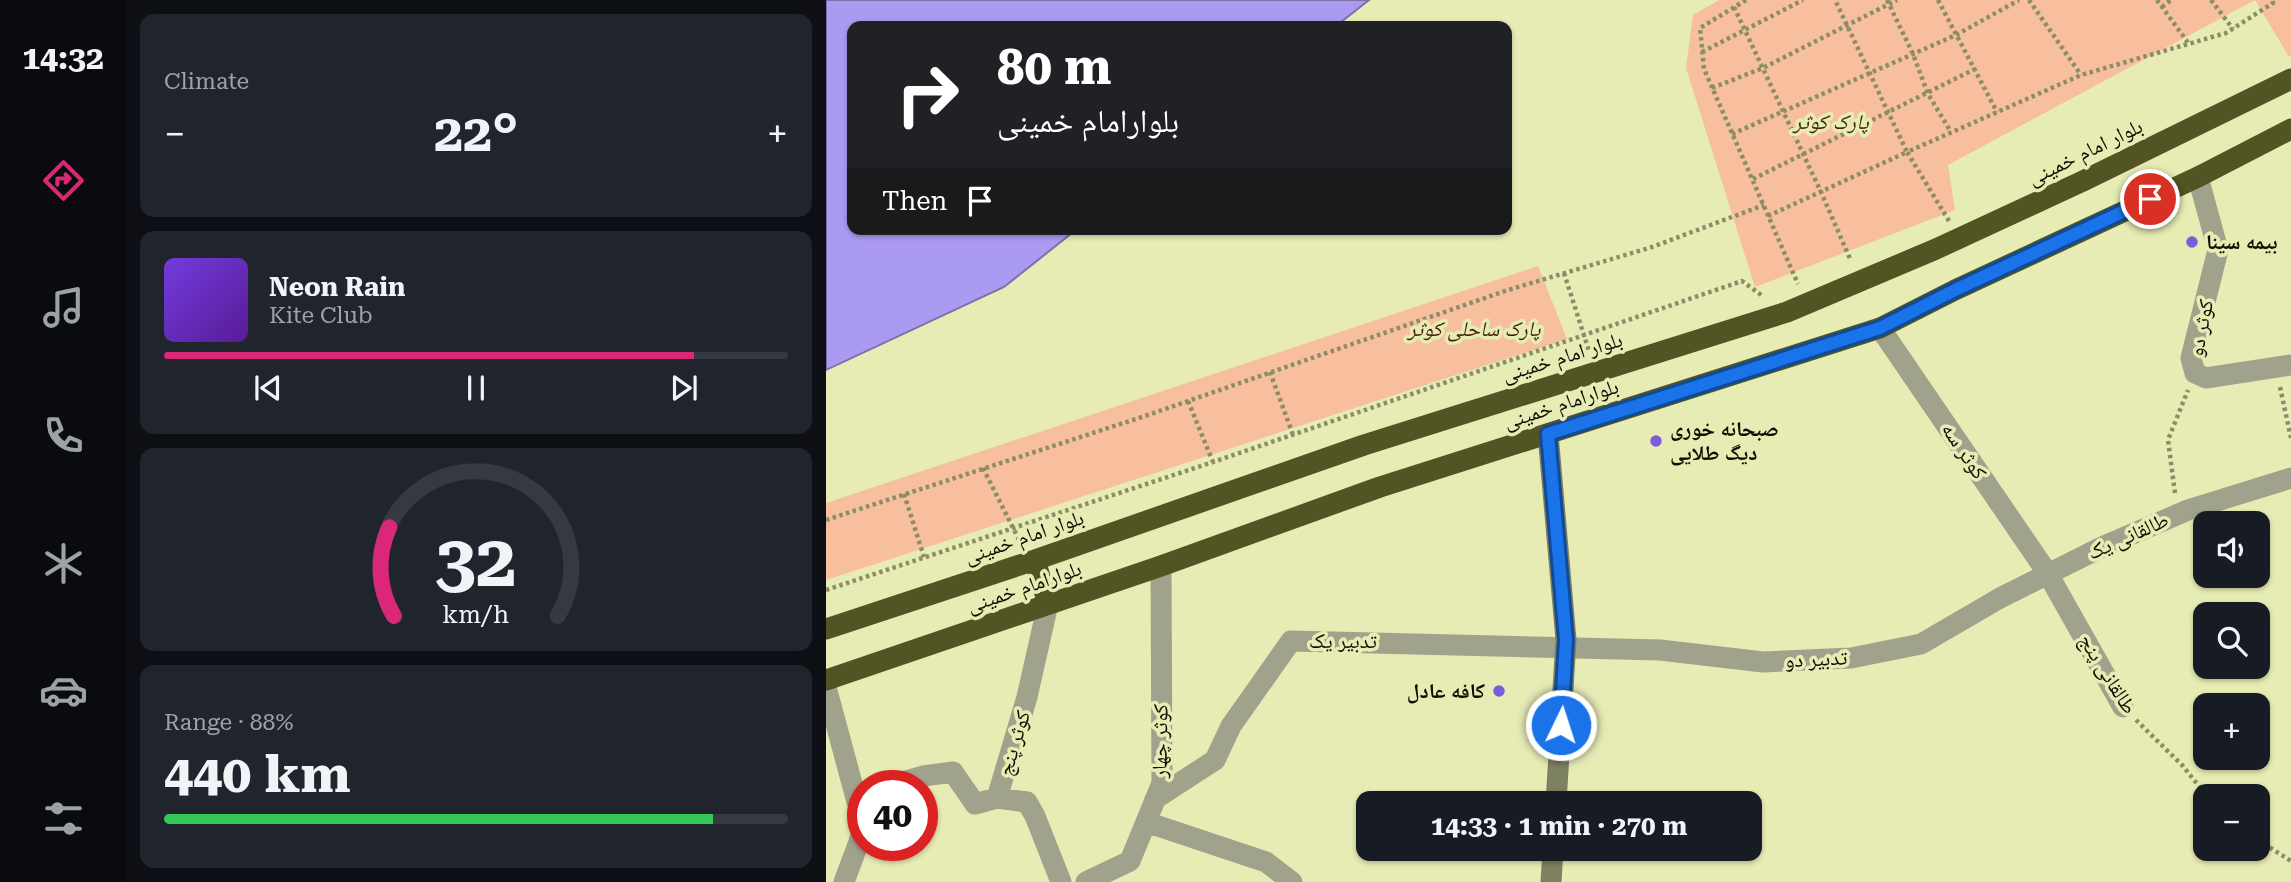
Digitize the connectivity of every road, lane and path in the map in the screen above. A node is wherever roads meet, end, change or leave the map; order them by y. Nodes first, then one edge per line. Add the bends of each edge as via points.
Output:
1 (1746, 0) edge
2 (1802, 0) edge
3 (1835, 0) edge
4 (1897, 0) edge
5 (1938, 0) edge
6 (2019, 0) edge
7 (2029, 0) edge
8 (2157, 0) edge
9 (2171, 0) edge
10 (2211, 0) edge
11 (2271, 0) edge
12 (1888, 2) edge
13 (2162, 6) junction
14 (1734, 7) junction
15 (1847, 26) junction
16 (1744, 28) junction
17 (2233, 29) junction
18 (1956, 35) junction
19 (2189, 44) junction
20 (1702, 52) junction
21 (1913, 54) junction
22 (1763, 68) junction
23 (1975, 69) junction
24 (1868, 73) junction
25 (2081, 75) junction
26 (2291, 79) edge
27 (1712, 88) junction
28 (1928, 94) junction
29 (1784, 112) junction
30 (1997, 112) junction
31 (1887, 114) junction
32 (2291, 129) edge
33 (1951, 132) junction
34 (1732, 134) junction
35 (1907, 152) junction
36 (1804, 155) junction
37 (2198, 177) junction
38 (1753, 180) junction
39 (1821, 191) junction
40 (1764, 205) junction
41 (1768, 216) junction
42 (1951, 224) dead end
43 (1864, 258) dead end
44 (1852, 263) junction
45 (1841, 267) dead end
46 (1564, 273) junction
47 (1809, 280) dead end
48 (1798, 284) junction
49 (1787, 288) dead end
50 (1776, 293) dead end
51 (1880, 328) junction
52 (1584, 336) junction
53 (2283, 367) edge
54 (1270, 372) junction
55 (1597, 372) junction
56 (2195, 373) junction
57 (1188, 401) junction
58 (1548, 434) junction
59 (1293, 435) junction
60 (2291, 438) edge
61 (1213, 462) junction
62 (983, 468) junction
63 (2291, 478) edge
64 (904, 494) junction
65 (2178, 514) junction
66 (826, 520) edge
67 (1014, 527) junction
68 (924, 556) junction
69 (1032, 561) junction
70 (1161, 566) junction
71 (2048, 574) junction
72 (826, 590) edge
73 (1048, 604) junction
74 (826, 629) edge
75 (1566, 647) junction
76 (826, 680) edge
77 (826, 687) edge
78 (2123, 707) joint
79 (850, 770) edge
80 (938, 774) edge
81 (2197, 784) edge
82 (1557, 791) edge
83 (997, 798) junction
84 (1155, 799) junction
85 (1146, 822) junction
86 (2270, 848) edge
87 (852, 861) edge
88 (1552, 861) edge
89 (2291, 861) edge
90 (1116, 874) edge
91 (844, 882) edge
92 (1061, 882) edge
93 (1086, 882) edge
94 (1292, 882) edge
95 (1551, 882) edge

1 - 14 path
2 - 16 path
3 - 15 path
4 - 12 path
5 - 18 path
6 - 18 path
7 - 25 path
8 - 13 path
9 - 13 path
10 - 17 path
11 - 17 path via 2273,3
12 - 15 path
12 - 21 path
13 - 19 path
14 - 16 path
14 - 20 path via 1700,28
15 - 22 path
15 - 24 path
16 - 20 path
16 - 22 path
17 - 19 path
18 - 21 path
18 - 23 path
19 - 25 path
20 - 27 path
21 - 24 path
21 - 28 path
22 - 27 path
22 - 29 path
23 - 28 path
23 - 30 path
24 - 29 path
24 - 31 path
25 - 30 path
26 - 55 highway, بلوار امام خمینی via 1886,271 1787,312
27 - 34 path
28 - 31 path
28 - 33 path
29 - 34 path
29 - 36 path
30 - 33 path
31 - 35 path
31 - 36 path
32 - 37 highway, بلوارامام خمینی
33 - 35 path
34 - 38 path
35 - 39 path
35 - 42 path
36 - 38 path
36 - 39 path
37 - 51 highway, بلوارامام خمینی
37 - 56 street, کوثر دو via 2218,250 2191,358
38 - 40 path
39 - 41 path
39 - 44 path
40 - 41 path
40 - 46 path via 1652,247
41 - 48 path
43 - 44 path
44 - 45 path
46 - 52 path
46 - 54 path
47 - 48 path
48 - 49 path
50 - 52 path via 1764,297 1742,281
51 - 58 highway, بلوارامام خمینی
51 - 71 street, کوثر سه
52 - 55 path
52 - 59 path
53 - 56 street, کوثر دو via 2206,378
53 - 60 path
54 - 57 path
54 - 59 path
55 - 69 highway, بلوار امام خمینی via 1364,445
56 - 65 path via 2168,440
57 - 61 path
57 - 62 path
58 - 70 highway, بلوارامام خمینی via 1380,487
58 - 75 street
59 - 61 path
61 - 67 path
62 - 64 path
62 - 67 path
63 - 65 street, طالقانی یک
64 - 66 path
64 - 68 path
65 - 71 street, طالقانی یک
67 - 68 path
67 - 69 path
68 - 72 path
69 - 73 highway
69 - 74 highway, بلوار امام خمینی
70 - 73 highway, بلوارامام خمینی
70 - 84 street, کوثر چهار via 1162,783
71 - 75 street, تدبیر دو via 1922,644 1851,658 1763,662 1660,650
71 - 78 street, طالقانی پنج
73 - 76 highway, بلوارامام خمینی
73 - 83 street, کوثر پنج
75 - 82 street
75 - 84 street, تدبیر یک via 1291,641 1231,726 1215,760
77 - 79 street
78 - 81 path, طالقانی پنج
80 - 83 street, کوثر پنج via 954,772 975,804
83 - 92 street via 1027,803
84 - 85 street, کوثر چهار
85 - 90 street, کوثر چهار via 1130,861
85 - 94 street via 1266,862
86 - 89 path
87 - 91 street
88 - 95 street
90 - 93 street, کوثر چهار

